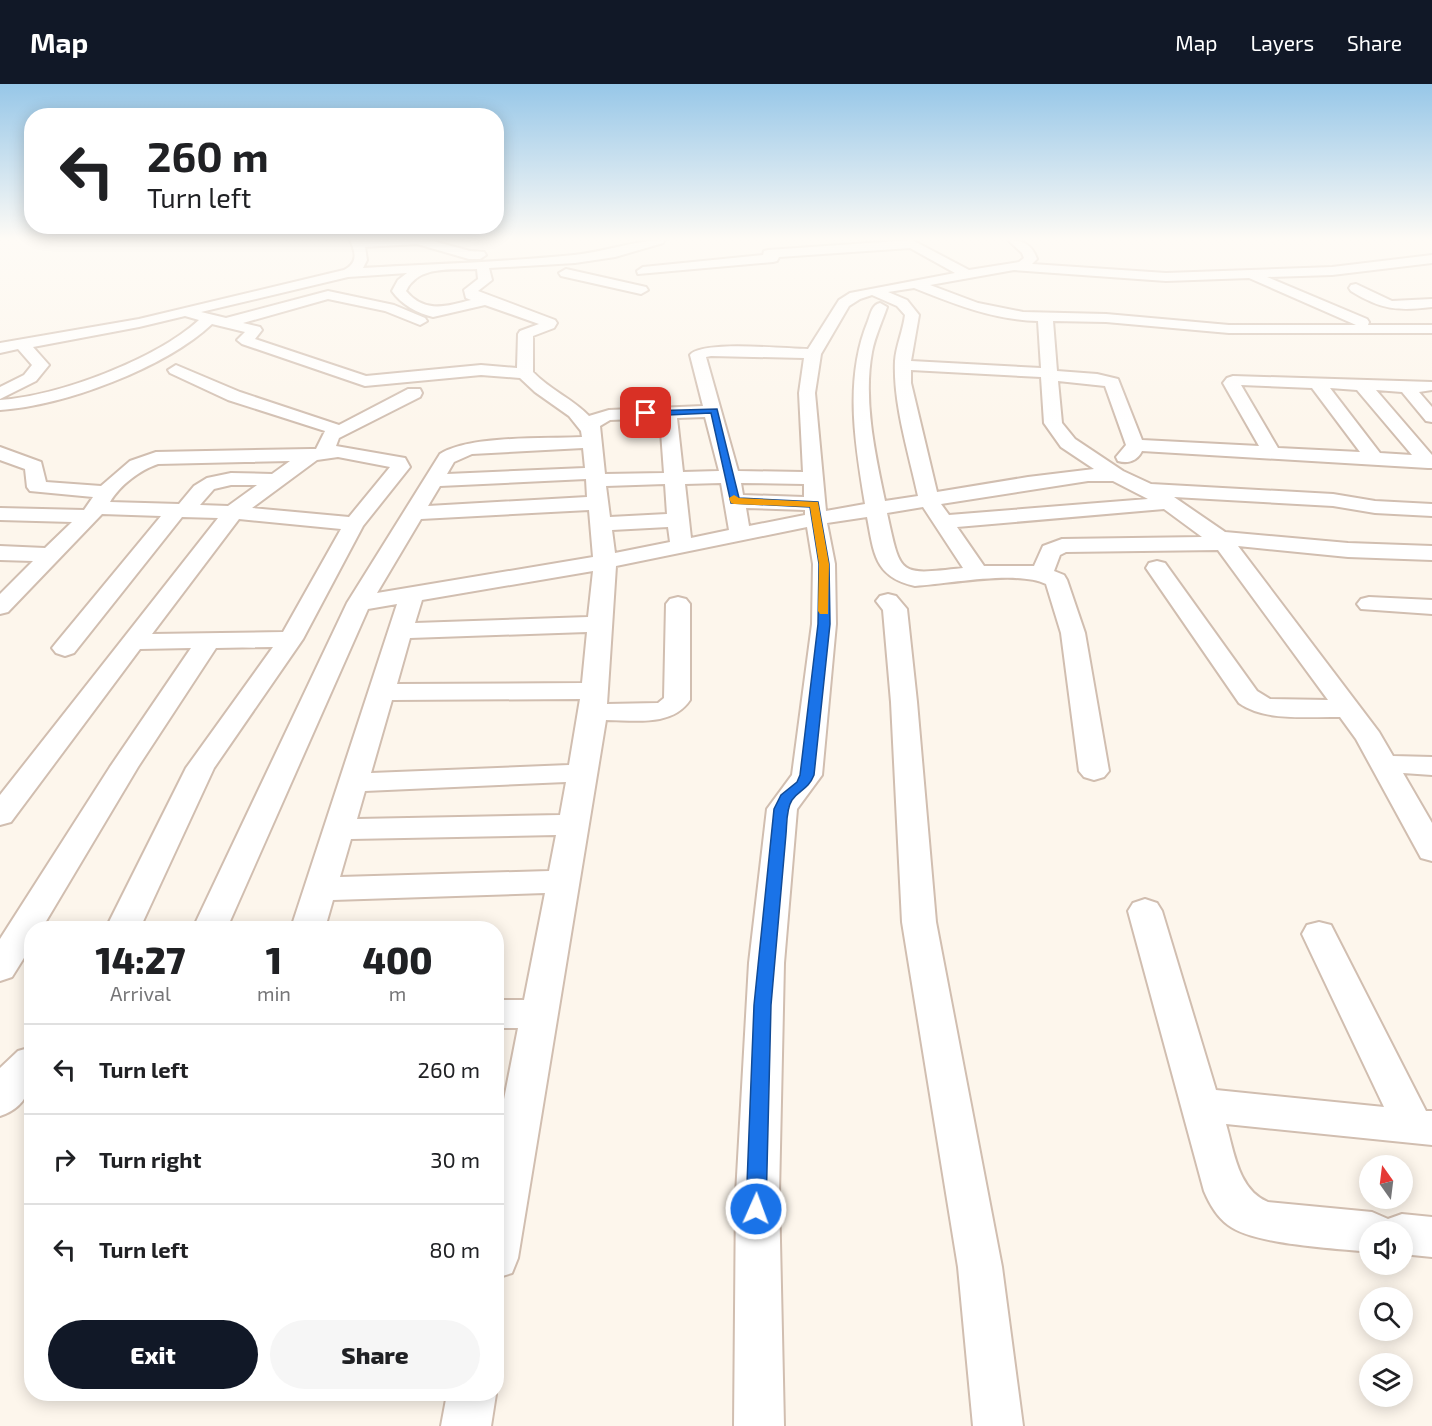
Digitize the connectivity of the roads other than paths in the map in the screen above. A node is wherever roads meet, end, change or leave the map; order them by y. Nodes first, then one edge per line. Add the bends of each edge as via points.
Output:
1 (226, 303) edge
2 (300, 303) edge
3 (364, 303) edge
4 (411, 303) edge
5 (478, 303) edge
6 (495, 303) edge
7 (845, 303) edge
8 (875, 303) edge
9 (900, 303) edge
10 (962, 303) edge
11 (1316, 303) edge
12 (1381, 303) edge
13 (1432, 303) edge
14 (183, 313) junction
15 (1007, 314) junction
16 (1271, 314) dead end
17 (959, 315) dead end
18 (1045, 316) junction
19 (210, 318) junction
20 (1126, 319) junction
21 (229, 322) junction
22 (1375, 328) junction
23 (441, 329) dead end
24 (1432, 329) edge
25 (22, 344) junction
26 (0, 348) edge
27 (828, 348) junction
28 (866, 349) junction
29 (903, 365) junction
30 (176, 370) dead end
31 (525, 374) junction
32 (1049, 374) junction
33 (1317, 383) junction
34 (1362, 385) junction
35 (1432, 385) edge
36 (1412, 387) junction
37 (0, 393) edge
38 (414, 393) dead end
39 (5, 407) edge
40 (714, 411) junction
41 (668, 412) junction
42 (1432, 417) edge
43 (590, 436) junction
44 (1135, 446) junction
45 (323, 447) junction
46 (0, 453) edge
47 (1272, 453) junction
48 (1375, 459) junction
49 (1430, 462) edge
50 (1109, 470) junction
51 (595, 477) junction
52 (730, 477) junction
53 (674, 478) junction
54 (276, 480) junction
55 (434, 480) junction
56 (1148, 490) junction
57 (815, 500) junction
58 (734, 501) junction
59 (929, 501) junction
60 (1168, 503) junction
61 (97, 505) junction
62 (181, 510) junction
63 (876, 510) junction
64 (1432, 510) edge
65 (233, 512) junction
66 (413, 513) junction
67 (0, 514) edge
68 (599, 514) junction
69 (678, 520) junction
70 (942, 522) junction
71 (354, 524) junction
72 (740, 535) junction
73 (1223, 541) junction
74 (681, 547) junction
75 (0, 553) edge
76 (1432, 553) edge
77 (51, 555) junction
78 (605, 562) junction
79 (1157, 568) dead end
80 (1042, 573) junction
81 (978, 574) junction
82 (412, 593) junction
83 (888, 601) dead end
84 (359, 603) junction
85 (678, 604) dead end
86 (1369, 604) dead end
87 (0, 607) edge
88 (1432, 607) edge
89 (600, 624) junction
90 (402, 631) junction
91 (291, 639) junction
92 (209, 640) junction
93 (135, 642) junction
94 (65, 648) dead end
95 (382, 692) junction
96 (593, 701) junction
97 (1348, 709) junction
98 (1384, 764) junction
99 (1432, 766) edge
100 (1094, 771) dead end
101 (583, 773) junction
102 (354, 783) junction
103 (0, 815) edge
104 (573, 825) junction
105 (339, 829) junction
106 (1432, 851) edge
107 (564, 880) junction
108 (320, 889) junction
109 (1144, 911) dead end
110 (29, 921) edge
111 (126, 921) edge
112 (213, 921) edge
113 (310, 921) edge
114 (24, 929) edge
115 (1319, 934) dead end
116 (0, 968) edge
117 (504, 1014) edge
118 (540, 1014) junction
119 (24, 1070) edge
120 (0, 1100) edge
121 (1200, 1105) junction
122 (1423, 1127) edge
123 (504, 1194) edge
124 (1359, 1231) edge
125 (1413, 1235) edge
126 (1432, 1237) edge
127 (471, 1401) edge
128 (466, 1426) edge
129 (759, 1426) edge
130 (998, 1426) edge

1 - 14 street
2 - 21 street
3 - 23 street via 389,308
4 - 5 street via 429,311
6 - 31 street via 550,323 525,334
7 - 27 street
8 - 28 street
9 - 29 street via 918,315
10 - 15 street
11 - 22 street
12 - 13 street via 1387,306
14 - 19 street
14 - 25 street
15 - 17 street
15 - 18 street
16 - 20 street via 1163,312
18 - 20 street
18 - 32 street
19 - 21 street
19 - 39 street via 192,336 161,354 39,400
20 - 22 street via 1229,329
21 - 31 street via 255,330 247,341 364,381 480,370
22 - 24 street
25 - 26 street
25 - 37 street via 41,365 30,378
27 - 28 street
27 - 40 street via 701,352 698,355
27 - 57 street via 807,393
28 - 63 street via 864,431
29 - 32 street
29 - 59 street via 906,403
30 - 45 street via 234,396 330,426 334,430
31 - 43 street via 577,412
32 - 44 street via 1112,383
32 - 50 street via 1057,432
33 - 34 street
33 - 47 street via 1248,380 1231,384
33 - 48 street
34 - 36 street
34 - 49 street
35 - 36 street
36 - 42 street via 1410,393
38 - 45 street
40 - 41 street
40 - 52 street
41 - 43 street via 598,418 591,424
41 - 53 street
43 - 51 street
43 - 55 street via 456,452 447,458
44 - 47 street
44 - 50 street via 1132,453
45 - 54 street
45 - 61 street via 156,458 137,465
45 - 71 street via 398,462 397,473
46 - 61 street via 34,466 37,487
47 - 48 street
48 - 49 street
50 - 56 street
50 - 59 street
51 - 53 street
51 - 55 street
51 - 68 street
52 - 53 street
52 - 57 street
52 - 58 street
53 - 69 street
54 - 62 street via 211,483
54 - 65 street
55 - 66 street
56 - 60 street
56 - 64 street via 1333,500
57 - 58 street
57 - 63 street
57 - 72 street
57 - 129 street via 824,564 824,624 807,775 803,784 786,798 782,809 762,1005 756,1232
58 - 72 street
59 - 63 street
59 - 70 street
60 - 70 street
60 - 73 street
61 - 62 street
61 - 67 street
61 - 77 street
62 - 65 street
62 - 94 street
63 - 81 street via 885,555 894,571 915,579
65 - 71 street
65 - 93 street
66 - 68 street
66 - 84 street
68 - 69 street
68 - 78 street
69 - 74 street
70 - 81 street
71 - 91 street
72 - 74 street
73 - 76 street
73 - 80 street via 1062,546 1051,550
73 - 97 street
74 - 78 street
75 - 77 street
77 - 87 street
78 - 82 street
78 - 89 street
79 - 97 street via 1248,697 1270,707
80 - 81 street
80 - 100 street via 1056,580 1073,633
82 - 84 street
82 - 90 street
83 - 130 street via 895,609 903,690 919,922 980,1267
84 - 112 street
85 - 96 street via 676,700 669,708 661,711
86 - 88 street
89 - 90 street
89 - 96 street
90 - 95 street
91 - 92 street
91 - 111 street via 200,768
92 - 93 street
92 - 110 street via 124,767
93 - 103 street
95 - 96 street
95 - 102 street
96 - 101 street
97 - 98 street
98 - 99 street
98 - 106 street
101 - 102 street
101 - 104 street
102 - 105 street
104 - 105 street
104 - 107 street
105 - 108 street
107 - 108 street
107 - 118 street
108 - 113 street
109 - 121 street
114 - 116 street
115 - 122 street
117 - 118 street
118 - 123 street
119 - 120 street
121 - 122 street
121 - 124 street via 1225,1191 1244,1212 1267,1221
125 - 126 street
127 - 128 street

